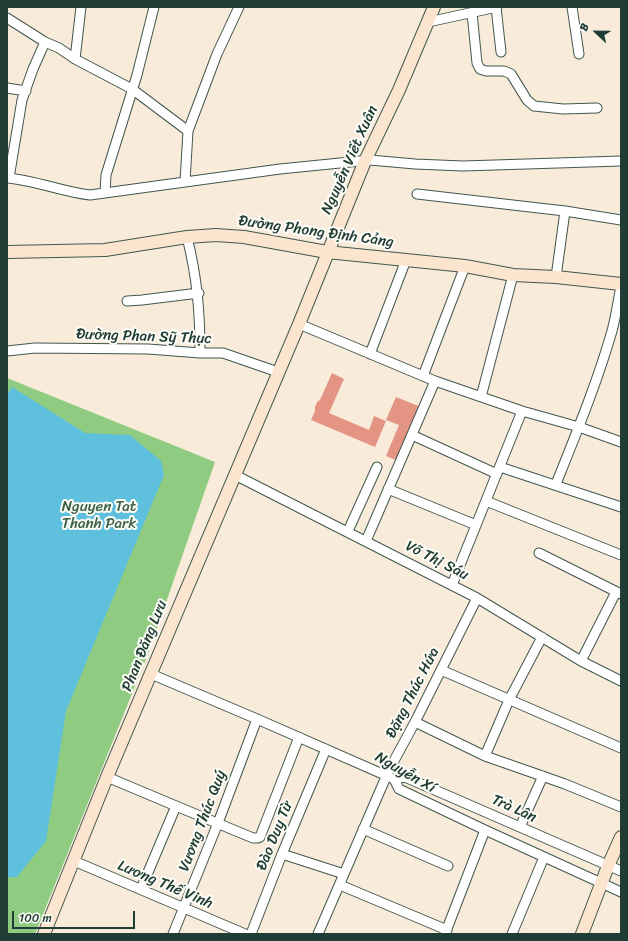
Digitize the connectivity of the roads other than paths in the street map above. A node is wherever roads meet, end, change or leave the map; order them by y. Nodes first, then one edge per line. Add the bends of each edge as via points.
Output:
1 (81, 7) edge
2 (154, 7) edge
3 (239, 7) edge
4 (434, 7) edge
5 (496, 7) edge
6 (572, 7) edge
7 (472, 14) junction
8 (7, 18) edge
9 (428, 22) junction
10 (45, 42) junction
11 (501, 52) dead end
12 (580, 54) dead end
13 (75, 59) junction
14 (7, 88) edge
15 (132, 89) junction
16 (26, 91) junction
17 (597, 108) dead end
18 (188, 131) junction
19 (621, 160) edge
20 (365, 161) junction
21 (8, 178) edge
22 (185, 182) junction
23 (105, 193) junction
24 (417, 194) dead end
25 (565, 211) junction
26 (621, 220) edge
27 (187, 237) junction
28 (7, 252) edge
29 (327, 252) junction
30 (406, 260) junction
31 (465, 266) junction
32 (513, 275) junction
33 (556, 277) junction
34 (621, 285) edge
35 (199, 293) junction
36 (126, 301) dead end
37 (299, 324) junction
38 (7, 351) edge
39 (200, 353) junction
40 (370, 354) junction
41 (278, 372) junction
42 (423, 376) junction
43 (435, 381) junction
44 (481, 398) junction
45 (522, 411) junction
46 (578, 427) junction
47 (412, 435) junction
48 (621, 442) edge
49 (377, 467) dead end
50 (498, 470) junction
51 (235, 475) junction
52 (556, 484) junction
53 (388, 489) junction
54 (486, 501) junction
55 (621, 507) edge
56 (476, 525) junction
57 (348, 531) junction
58 (366, 541) junction
59 (539, 553) dead end
60 (621, 555) edge
61 (452, 585) junction
62 (619, 593) edge
63 (478, 598) junction
64 (542, 637) junction
65 (581, 660) junction
66 (441, 670) junction
67 (151, 674) junction
68 (620, 679) edge
69 (508, 700) junction
70 (257, 719) junction
71 (415, 722) junction
72 (299, 737) junction
73 (621, 748) edge
74 (326, 749) junction
75 (485, 756) junction
76 (543, 776) junction
77 (107, 777) junction
78 (390, 778) junction
79 (176, 806) junction
80 (621, 807) edge
81 (218, 823) junction
82 (520, 827) junction
83 (363, 830) junction
84 (486, 830) junction
85 (621, 837) edge
86 (282, 854) junction
87 (544, 857) junction
88 (74, 861) junction
89 (448, 866) dead end
90 (608, 866) junction
91 (621, 871) edge
92 (344, 874) junction
93 (601, 884) junction
94 (340, 885) junction
95 (141, 889) junction
96 (621, 892) edge
97 (183, 908) junction
98 (446, 932) edge
99 (44, 934) edge
100 (172, 934) edge
101 (245, 934) edge
102 (251, 934) edge
103 (318, 934) edge
104 (512, 934) edge
105 (582, 934) edge

1 - 13 street
2 - 15 street
3 - 18 street via 217,54
4 - 9 street, Nguyễn Viết Xuân
5 - 7 street
5 - 11 street
6 - 12 street
7 - 9 street
7 - 17 street via 480,69 511,74 527,100 534,106 563,109
8 - 10 street
9 - 20 street, Nguyễn Viết Xuân
10 - 13 street
10 - 16 street
13 - 15 street
14 - 16 street
15 - 18 street
15 - 23 street via 106,175
16 - 21 street
18 - 22 street
19 - 20 street via 463,166
20 - 22 street
20 - 29 street, Nguyễn Viết Xuân
21 - 23 street via 22,179 73,193
22 - 23 street
24 - 25 street
25 - 26 street
25 - 33 street
27 - 28 street, Đường Phong Định Cảng via 105,250
27 - 29 street, Đường Phong Định Cảng via 244,237
27 - 35 street
29 - 30 street, Đường Phong Định Cảng
29 - 37 street, Nguyễn Viết Xuân
30 - 31 street, Đường Phong Định Cảng
30 - 40 street
31 - 32 street, Đường Phong Định Cảng
31 - 42 street
32 - 33 street, Đường Phong Định Cảng
32 - 44 street
33 - 34 street, Đường Phong Định Cảng
34 - 46 street via 613,330
35 - 36 street
35 - 39 street
37 - 40 street
37 - 41 street, Nguyễn Viết Xuân
38 - 39 street, Đường Phan Sỹ Thục via 58,348 148,349
39 - 41 street, Đường Phan Sỹ Thục via 223,353
40 - 42 street
41 - 51 street, Phan Đăng Lưu
42 - 43 street
43 - 44 street
43 - 47 street
44 - 45 street
45 - 46 street
45 - 50 street
46 - 48 street
46 - 52 street
47 - 50 street
47 - 53 street
49 - 57 street
50 - 52 street
50 - 54 street
51 - 57 street, Võ Thị Sáu
51 - 67 street, Phan Đăng Lưu
52 - 55 street
53 - 56 street
53 - 58 street
54 - 56 street
54 - 60 street
56 - 61 street
57 - 58 street, Võ Thị Sáu
58 - 61 street, Võ Thị Sáu
59 - 62 street
61 - 63 street, Võ Thị Sáu
62 - 65 street
63 - 64 street, Võ Thị Sáu
63 - 66 street, Đặng Thúc Hứa
64 - 65 street, Võ Thị Sáu
64 - 69 street
65 - 68 street, Võ Thị Sáu
66 - 69 street
66 - 71 street, Đặng Thúc Hứa
67 - 70 street, Nguyễn Xí
67 - 77 street, Phan Đăng Lưu
69 - 73 street
69 - 75 street
70 - 72 street, Nguyễn Xí
70 - 81 street, Vương Thúc Quý
71 - 75 street
71 - 78 street, Đặng Thúc Hứa
72 - 74 street, Nguyễn Xí
72 - 81 street via 260,836 253,838
74 - 78 street, Nguyễn Xí
74 - 86 street, Đào Duy Từ
75 - 76 street
76 - 80 street
76 - 82 street
77 - 79 street
77 - 88 street, Phan Đăng Lưu
78 - 82 street, Trà Lân via 405,777
78 - 83 street, Đặng Thúc Hứa
78 - 84 street, Nguyễn Xí via 399,789
79 - 81 street
79 - 95 street
81 - 97 street, Vương Thúc Quý
82 - 90 street, Trà Lân
83 - 89 street
83 - 92 street, Đặng Thúc Hứa
84 - 87 street, Nguyễn Xí
84 - 98 street
85 - 90 street
86 - 92 street
86 - 102 street, Đào Duy Từ
87 - 93 street, Nguyễn Xí
87 - 104 street
88 - 95 street, Lương Thế Vinh
88 - 99 street, Phan Đăng Lưu
90 - 91 street, Trà Lân
90 - 93 street
92 - 94 street, Đặng Thúc Hứa
93 - 96 street, Nguyễn Xí
93 - 105 street
94 - 98 street
94 - 103 street, Đặng Thúc Hứa
95 - 97 street, Lương Thế Vinh
97 - 100 street, Vương Thúc Quý
97 - 101 street, Lương Thế Vinh

